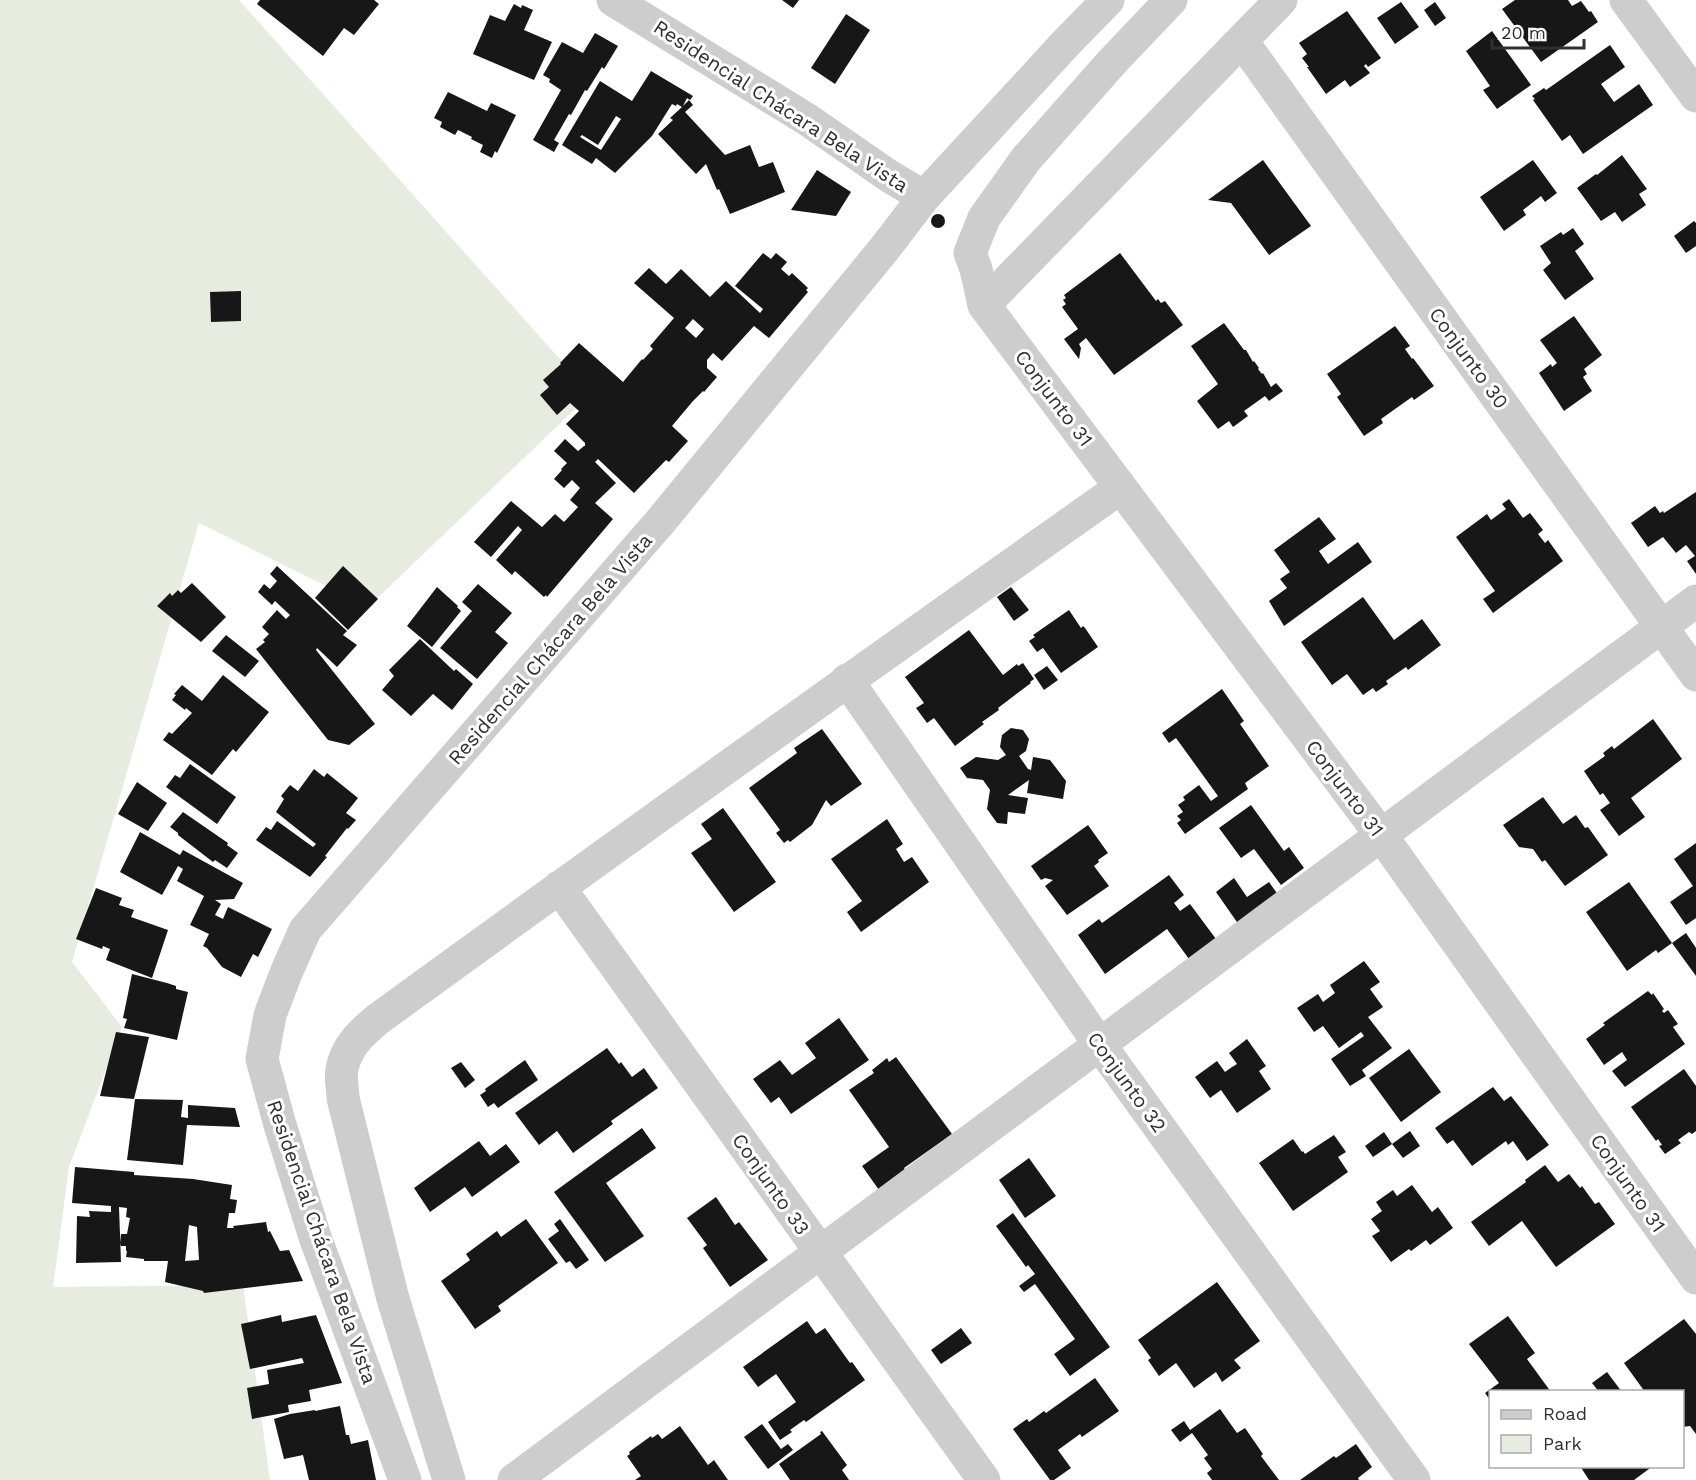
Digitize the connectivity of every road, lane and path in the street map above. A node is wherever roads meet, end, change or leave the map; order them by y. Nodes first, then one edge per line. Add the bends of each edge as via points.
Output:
1 (613, 0) edge
2 (1108, 0) edge
3 (1170, 0) edge
4 (1281, 0) edge
5 (1626, 0) edge
6 (1242, 41) junction
7 (1696, 96) edge
8 (924, 197) junction
9 (984, 305) junction
10 (1120, 488) junction
11 (1696, 601) edge
12 (1662, 626) junction
13 (1696, 675) edge
14 (847, 680) junction
15 (1381, 836) junction
16 (560, 887) junction
17 (1100, 1044) junction
18 (820, 1253) junction
19 (1696, 1278) edge
20 (532, 1475) edge
21 (405, 1480) edge
22 (449, 1480) edge
23 (984, 1480) edge
24 (1414, 1480) edge

1 - 8 street, Residencial Chácara Bela Vista
2 - 8 street
3 - 9 street via 1026,159 984,218 970,253
4 - 6 street
5 - 7 street
6 - 9 street
6 - 12 street, Conjunto 30
8 - 21 street, Residencial Chácara Bela Vista via 660,522 306,930 286,973 270,1015 262,1059 315,1237
9 - 10 street, Conjunto 31
10 - 14 street
10 - 15 street, Conjunto 31
11 - 12 street
12 - 13 street, Conjunto 30
12 - 15 street
14 - 16 street
14 - 17 street, Conjunto 32
15 - 17 street
15 - 19 street, Conjunto 31
16 - 18 street, Conjunto 33
16 - 22 street via 361,1033 348,1050 341,1070 343,1098 393,1299
17 - 18 street
17 - 24 street, Conjunto 32
18 - 20 street
18 - 23 street, Conjunto 33

